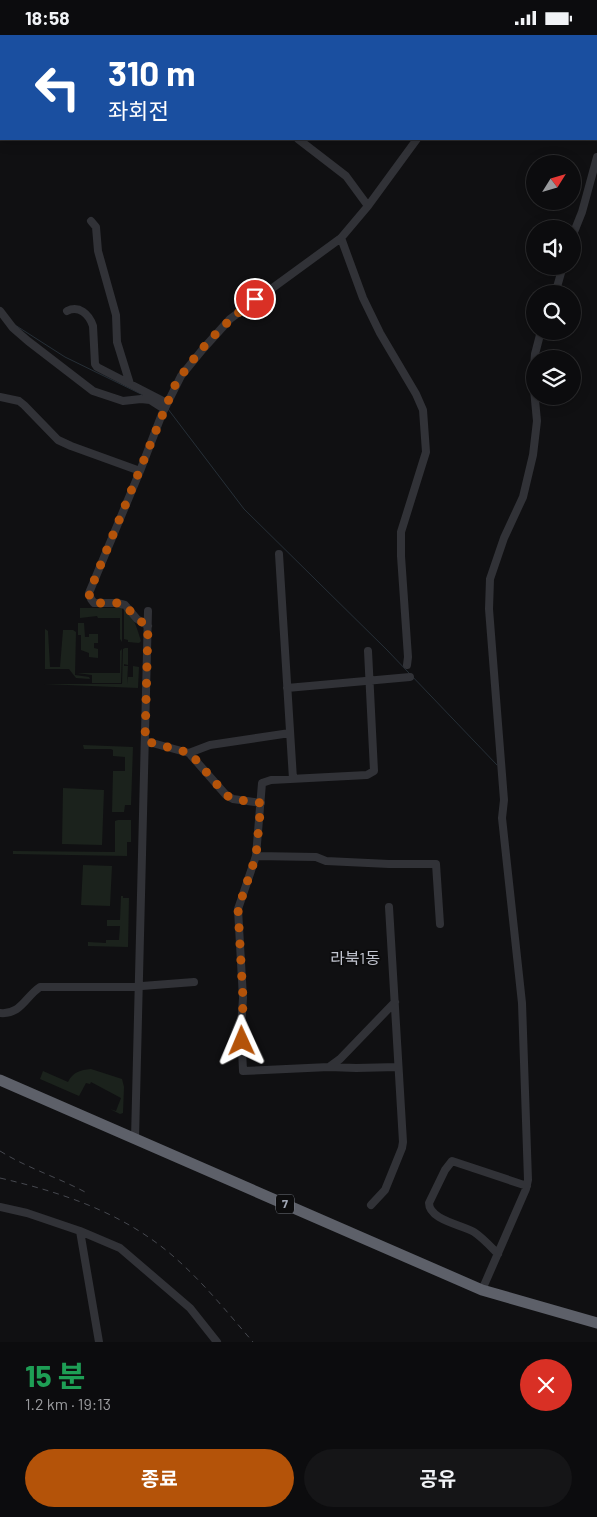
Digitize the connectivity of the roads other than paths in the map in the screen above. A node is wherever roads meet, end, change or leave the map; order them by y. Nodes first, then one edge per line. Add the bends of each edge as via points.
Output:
1 (299, 140) edge
2 (416, 140) edge
3 (597, 157) edge
4 (368, 206) junction
5 (579, 220) edge
6 (91, 221) dead end
7 (341, 238) junction
8 (0, 311) edge
9 (67, 311) dead end
10 (539, 340) edge
11 (130, 384) junction
12 (0, 397) edge
13 (165, 406) junction
14 (140, 471) junction
15 (279, 554) dead end
16 (148, 611) dead end
17 (148, 626) junction
18 (368, 651) dead end
19 (407, 665) dead end
20 (410, 677) dead end
21 (369, 681) junction
22 (287, 688) junction
23 (290, 733) junction
24 (145, 741) junction
25 (190, 753) junction
26 (293, 779) junction
27 (261, 803) junction
28 (256, 856) junction
29 (389, 907) dead end
30 (440, 924) dead end
31 (194, 982) dead end
32 (138, 986) junction
33 (395, 1002) junction
34 (0, 1013) edge
35 (329, 1067) junction
36 (398, 1067) junction
37 (0, 1080) edge
38 (135, 1139) junction
39 (527, 1186) junction
40 (371, 1205) dead end
41 (0, 1207) edge
42 (80, 1231) junction
43 (498, 1254) junction
44 (482, 1290) junction
45 (597, 1323) edge
46 (99, 1342) edge
47 (217, 1342) edge

1 - 4 street via 346,176
2 - 4 street
3 - 5 street
4 - 7 street
6 - 11 street via 96,227 98,251 116,315 117,342
7 - 13 street via 230,319 181,376
7 - 19 street via 363,298 422,410 426,452 401,531
8 - 13 street via 28,341 93,391 123,401 142,399
9 - 11 street via 74,308 82,310 94,325 97,367
10 - 39 street via 533,379 538,421 528,480 520,507 504,538 489,590 504,800 502,818 522,1003
11 - 13 street
12 - 14 street via 19,401 58,440
13 - 14 street
14 - 17 street via 89,593 94,603 125,605
15 - 22 street
16 - 17 street
17 - 24 street
18 - 21 street
20 - 21 street
21 - 22 street
21 - 26 street via 374,771 367,775
22 - 23 street
23 - 25 street via 210,745
23 - 26 street
24 - 25 street
24 - 32 street
25 - 27 street via 226,795
26 - 27 street via 262,783
27 - 28 street
28 - 30 street via 436,864
28 - 35 street via 238,909 243,1071
29 - 33 street
31 - 32 street
32 - 34 street via 40,987 16,1011
32 - 38 street
33 - 35 street
33 - 36 street
35 - 36 street
36 - 40 street via 402,1148 384,1190
37 - 38 highway, 7
38 - 44 highway, 7
39 - 43 street
39 - 43 street via 452,1161 429,1203 436,1215 473,1231
41 - 42 street
42 - 46 street
42 - 47 street via 120,1248 190,1308
43 - 44 street
44 - 45 highway, 7

